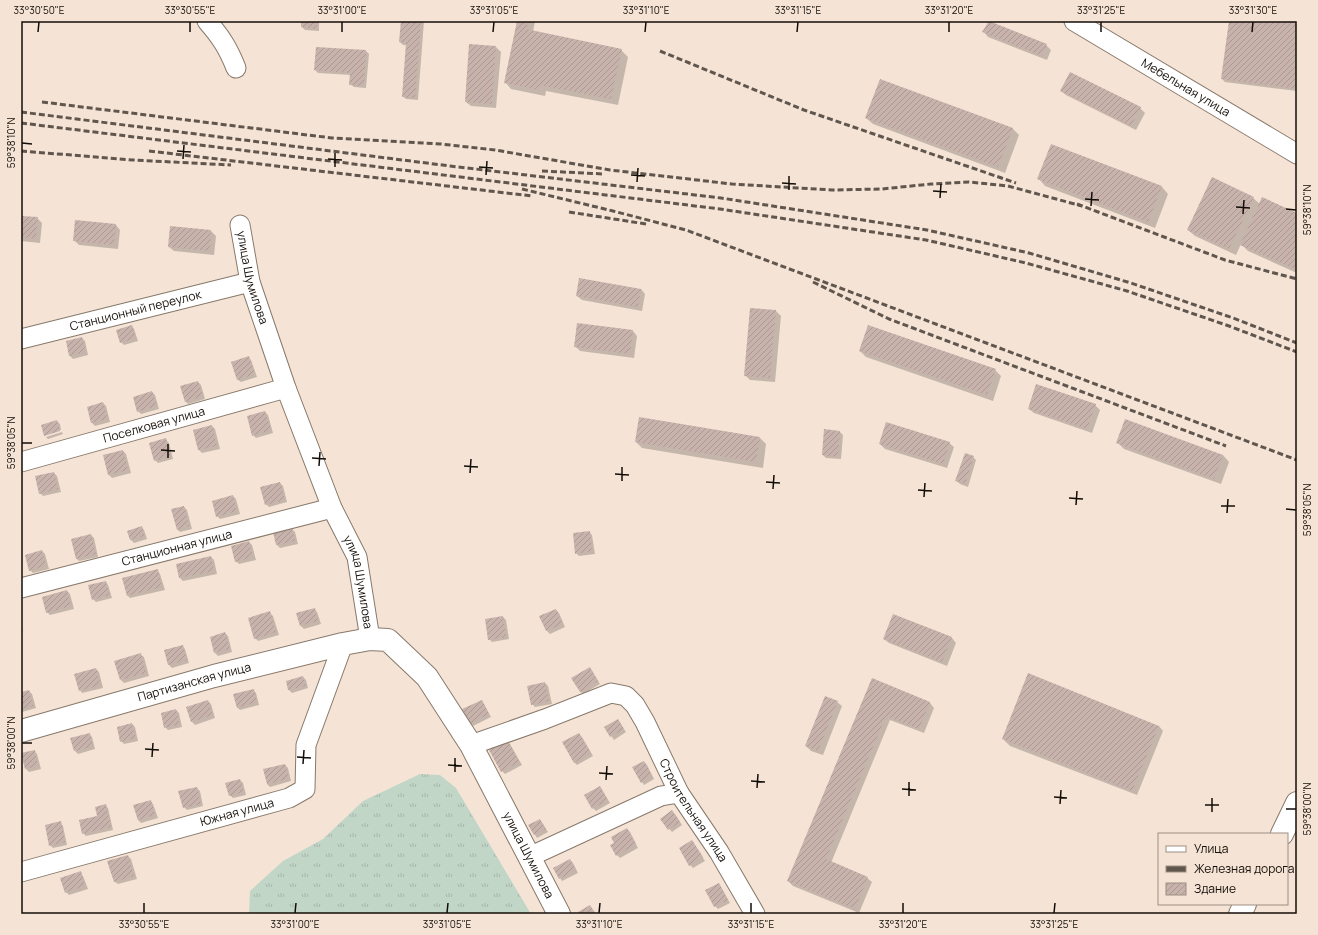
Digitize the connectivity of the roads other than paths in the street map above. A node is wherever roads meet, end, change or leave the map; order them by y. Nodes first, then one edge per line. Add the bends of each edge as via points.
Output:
1 (207, 21) edge
2 (1074, 21) edge
3 (236, 68) dead end
4 (1297, 154) edge
5 (240, 225) dead end
6 (250, 282) junction
7 (21, 339) edge
8 (286, 388) junction
9 (21, 462) edge
10 (332, 508) junction
11 (21, 588) edge
12 (370, 639) junction
13 (344, 644) junction
14 (21, 731) edge
15 (471, 745) junction
16 (679, 793) junction
17 (1297, 803) edge
18 (1282, 833) edge
19 (529, 857) junction
20 (21, 872) edge
21 (1244, 905) edge
22 (559, 914) edge
23 (755, 914) edge
24 (1240, 914) edge

1 - 3 street via 228,48
2 - 4 street, Мебельная улица
5 - 6 street, улица Шумилова
6 - 7 street, Станционный переулок
6 - 8 street, улица Шумилова
8 - 9 street, Поселковая улица
8 - 10 street, улица Шумилова
10 - 11 street, Станционная улица
10 - 12 street, улица Шумилова via 357,558
12 - 13 main road, Партизанская улица
12 - 15 main road, улица Шумилова via 388,640 427,677
13 - 14 main road, Партизанская улица via 214,676
13 - 20 street, Южная улица via 306,745 305,789 289,798
15 - 16 street, Строительная улица via 610,693 626,696 635,704 645,722
15 - 19 main road, улица Шумилова
16 - 19 street via 661,796
16 - 23 street, Строительная улица via 719,852
17 - 18 main road
19 - 22 main road, улица Шумилова
21 - 24 main road

